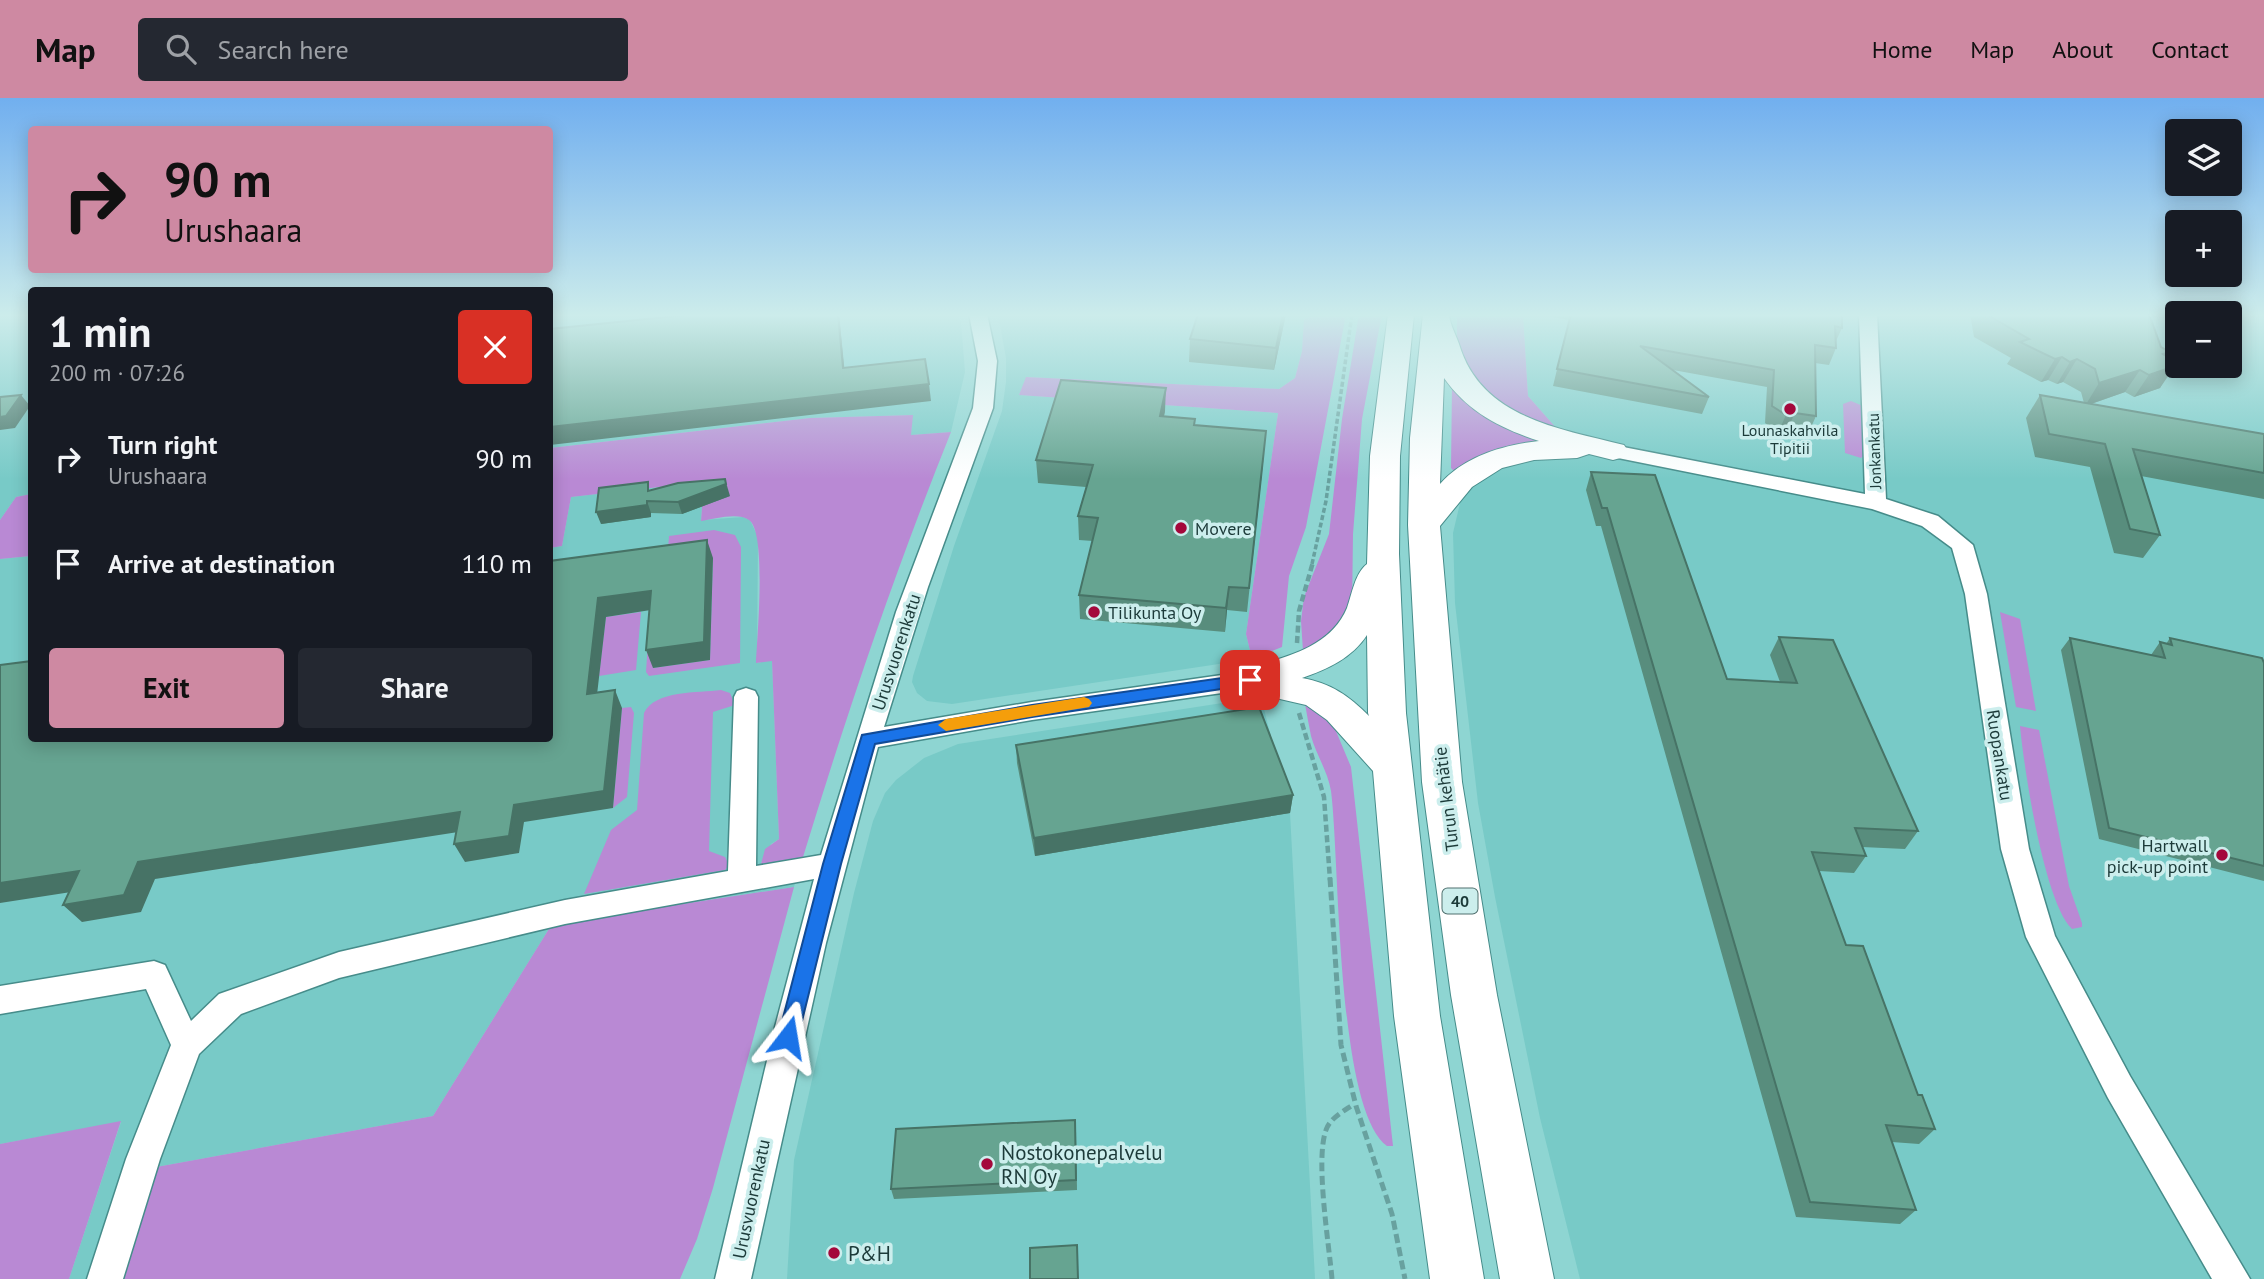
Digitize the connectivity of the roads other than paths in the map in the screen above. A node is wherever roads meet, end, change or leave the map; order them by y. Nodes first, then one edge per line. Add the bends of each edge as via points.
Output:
1 (989, 369) edge
2 (1395, 369) edge
3 (1431, 369) edge
4 (1454, 369) edge
5 (1870, 369) edge
6 (1613, 451) junction
7 (1876, 503) junction
8 (1423, 525) junction
9 (1383, 554) junction
10 (1250, 680) junction
11 (746, 697) dead end
12 (868, 739) junction
13 (1392, 766) junction
14 (832, 864) junction
15 (742, 880) junction
16 (0, 1000) edge
17 (187, 1045) junction
18 (1457, 1275) edge
19 (1526, 1276) edge
20 (106, 1279) edge
21 (733, 1279) edge
22 (2232, 1279) edge

1 - 12 street, Urusvuorenkatu via 983,408 908,613
2 - 9 highway via 1385,456
3 - 8 highway, Turun kehätie / 40
4 - 6 highway via 1476,397 1519,423
5 - 7 street, Jonkankatu
6 - 7 street, Ruopankatu
6 - 8 highway via 1547,449 1490,462 1464,477
7 - 22 street, Ruopankatu via 1944,529 1967,555 2015,849 2042,937 2119,1087
8 - 19 highway, Turun kehätie / 40 via 1442,782 1474,995
9 - 10 highway via 1349,636 1310,661
9 - 13 highway
10 - 12 street
10 - 13 highway via 1317,694 1340,710
11 - 15 street
12 - 14 street, Urusvuorenkatu
13 - 18 highway via 1417,1016
14 - 15 street
14 - 21 street, Urusvuorenkatu
15 - 17 street via 565,912 339,965 230,1004
16 - 17 street via 154,974
17 - 20 street via 143,1159

